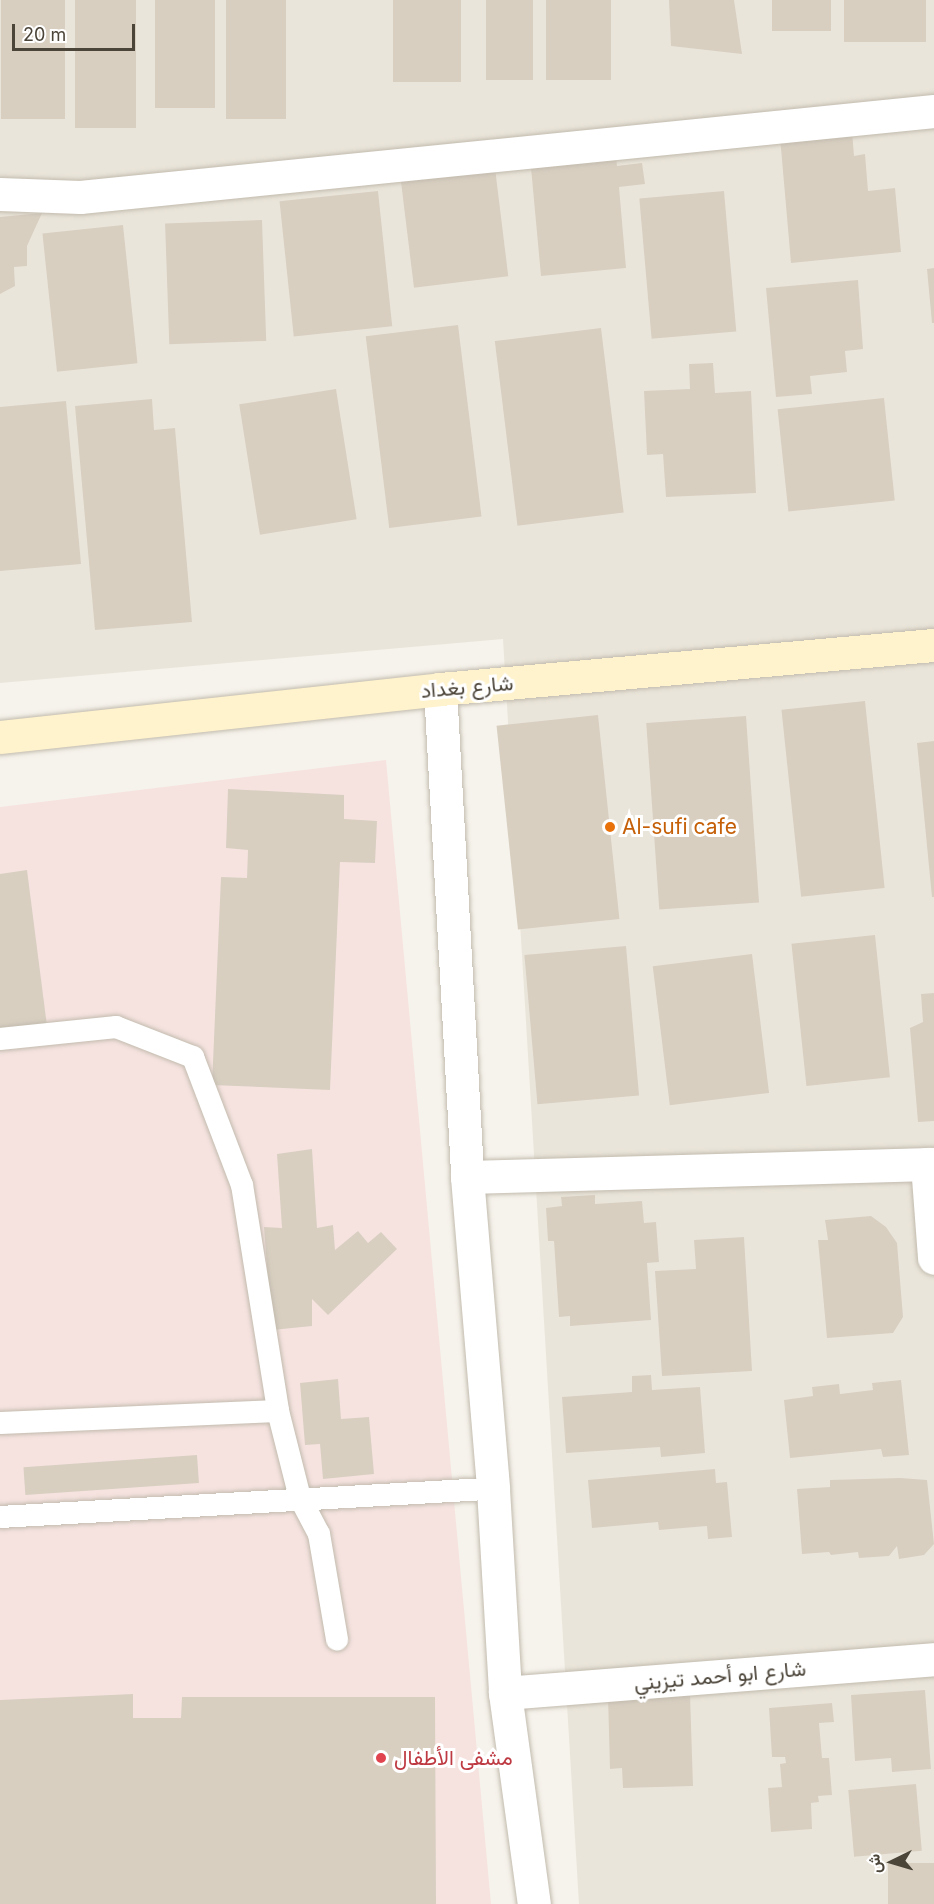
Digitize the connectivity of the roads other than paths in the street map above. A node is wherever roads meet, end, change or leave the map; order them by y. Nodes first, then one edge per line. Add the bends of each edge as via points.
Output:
1 (934, 111) edge
2 (0, 194) edge
3 (934, 645) edge
4 (440, 689) junction
5 (0, 737) edge
6 (0, 1039) edge
7 (932, 1164) edge
8 (467, 1177) junction
9 (934, 1258) edge
10 (278, 1411) junction
11 (0, 1423) edge
12 (493, 1489) junction
13 (300, 1498) junction
14 (0, 1517) edge
15 (337, 1639) dead end
16 (934, 1659) edge
17 (506, 1693) junction
18 (534, 1904) edge

1 - 2 street via 80,197
3 - 4 main road, شارع بغداد
4 - 5 main road, شارع بغداد
4 - 8 street
6 - 10 lane via 116,1027 194,1058 242,1185
7 - 8 street
7 - 9 street
8 - 12 street
10 - 11 lane
10 - 13 lane
12 - 13 lane
12 - 17 street
13 - 14 lane
13 - 15 lane via 319,1534
16 - 17 street, شارع ابو أحمد تيزيني
17 - 18 street

